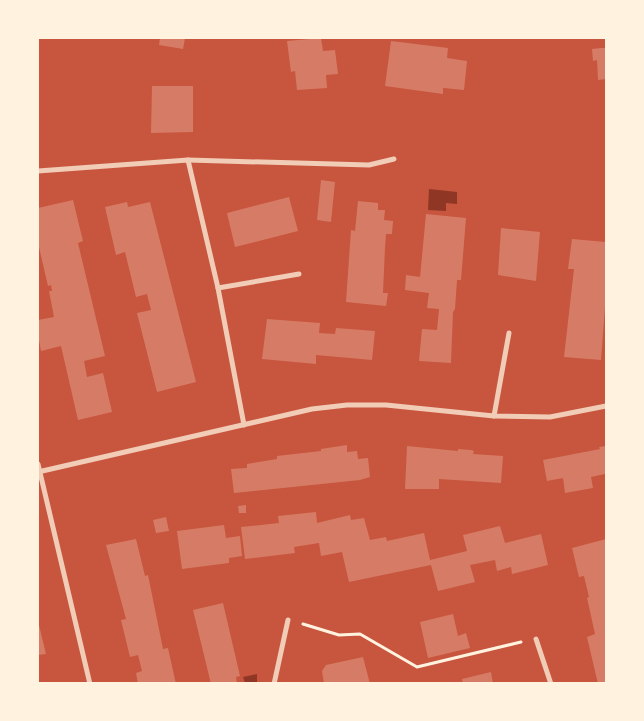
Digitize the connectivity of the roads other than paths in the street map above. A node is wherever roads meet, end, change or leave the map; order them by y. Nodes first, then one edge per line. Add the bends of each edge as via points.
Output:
1 (394, 159) dead end
2 (188, 160) junction
3 (38, 171) edge
4 (299, 274) dead end
5 (218, 288) junction
6 (509, 333) dead end
7 (606, 406) edge
8 (494, 416) junction
9 (244, 425) junction
10 (38, 464) edge
11 (38, 472) edge
12 (288, 620) road end
13 (536, 639) road end
14 (90, 684) edge
15 (274, 684) edge
16 (551, 684) edge

1 - 2 street via 369,165
2 - 3 street
2 - 5 street
4 - 5 street
5 - 9 street
6 - 8 street
7 - 8 street via 550,417
8 - 9 street via 386,405 347,405 312,409
9 - 11 street
10 - 11 street
11 - 14 street
12 - 15 street
13 - 16 street

